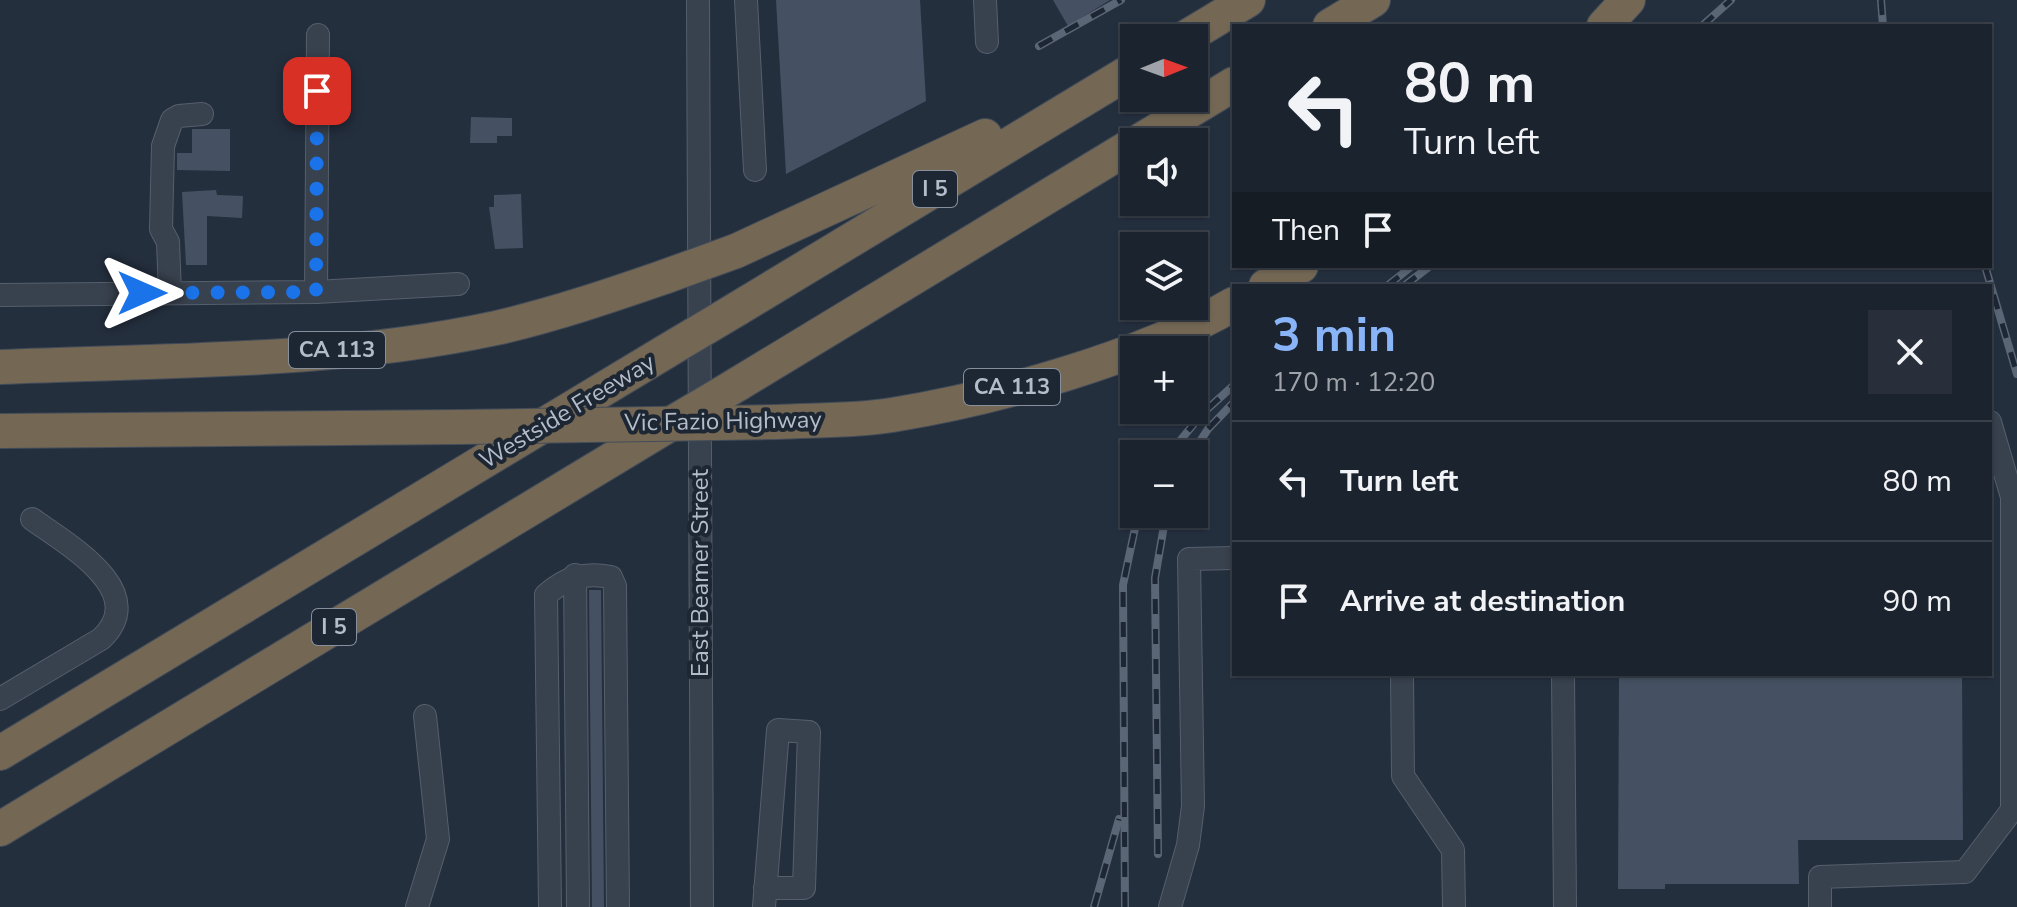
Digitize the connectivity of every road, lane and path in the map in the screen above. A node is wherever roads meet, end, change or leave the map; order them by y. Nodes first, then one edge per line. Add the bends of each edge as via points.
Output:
1 (698, 0) edge
2 (746, 0) edge
3 (985, 0) edge
4 (1248, 0) edge
5 (1373, 0) edge
6 (1628, 0) edge
7 (1208, 24) edge
8 (1333, 24) edge
9 (1606, 24) edge
10 (318, 35) dead end
11 (987, 42) dead end
12 (1120, 74) edge
13 (1120, 76) edge
14 (1232, 85) edge
15 (202, 114) dead end
16 (1161, 128) edge
17 (1120, 153) edge
18 (755, 170) dead end
19 (1298, 268) edge
20 (458, 284) dead end
21 (1270, 284) edge
22 (316, 292) junction
23 (170, 293) junction
24 (0, 295) edge
25 (1232, 305) edge
26 (0, 367) edge
27 (1992, 429) edge
28 (0, 431) edge
29 (32, 519) dead end
30 (1232, 558) edge
31 (575, 575) junction
32 (1402, 676) edge
33 (1563, 676) edge
34 (0, 699) edge
35 (425, 716) dead end
36 (0, 753) edge
37 (0, 829) edge
38 (765, 897) edge
39 (804, 897) edge
40 (417, 907) edge
41 (550, 907) edge
42 (578, 907) edge
43 (618, 907) edge
44 (702, 907) edge
45 (1170, 907) edge
46 (1454, 907) edge
47 (1565, 907) edge
48 (1820, 907) edge

1 - 44 street, East Beamer Street
2 - 18 street
3 - 11 street
4 - 7 highway
5 - 8 highway
6 - 9 highway
10 - 22 street
12 - 26 highway, CA 113, bridge via 736,251 495,328 291,355
13 - 36 highway, Westside Freeway / I 5, bridge
14 - 16 highway, I 5
15 - 23 street via 172,120 163,146 161,229 168,242
17 - 37 highway, I 5, bridge
19 - 21 highway
20 - 22 street
22 - 23 street
23 - 24 street
25 - 28 highway, Vic Fazio Highway / CA 113, bridge via 1194,327 1049,379 891,415 776,422
27 - 48 street via 2012,497 2012,810 1965,872 1820,877
29 - 34 street via 98,567 110,583 114,618 101,639
30 - 45 street via 1189,559 1193,806
31 - 41 street via 546,595
31 - 42 street
31 - 43 street via 611,577 615,586
32 - 46 street via 1403,776 1453,850
33 - 47 street
35 - 40 street via 438,839
38 - 39 street
38 - 39 street via 778,730 809,732

